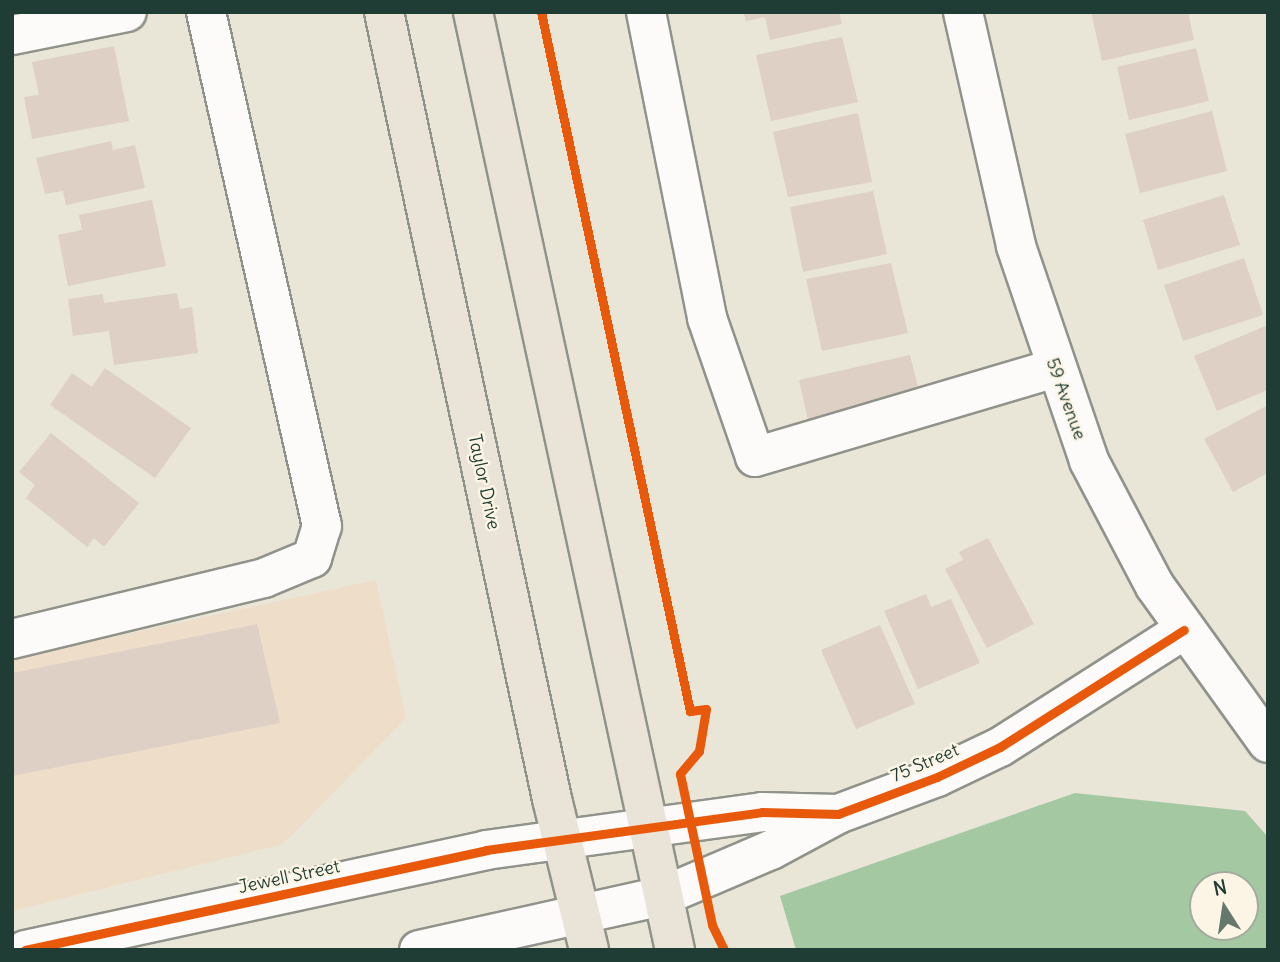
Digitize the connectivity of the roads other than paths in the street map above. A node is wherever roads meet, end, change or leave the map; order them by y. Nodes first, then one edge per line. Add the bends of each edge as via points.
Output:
1 (127, 12) edge
2 (206, 12) edge
3 (384, 12) edge
4 (473, 12) edge
5 (646, 12) edge
6 (963, 12) edge
7 (12, 35) edge
8 (1055, 368) junction
9 (1184, 630) junction
10 (12, 639) edge
11 (1268, 743) edge
12 (838, 814) junction
13 (647, 828) junction
14 (562, 842) junction
15 (663, 896) junction
16 (585, 932) edge
17 (25, 950) edge
18 (419, 950) edge
19 (675, 950) edge

1 - 7 street
2 - 10 street via 322,526 312,558 264,578
3 - 14 main road, Taylor Drive
4 - 13 main road
5 - 8 street via 707,318 755,457
6 - 8 street, 59 Avenue via 1016,247
8 - 9 street, 59 Avenue via 1114,513
9 - 11 street, 59 Avenue
9 - 12 street, 75 Street via 1000,747 937,777
12 - 13 street, 75 Street via 762,812
12 - 15 street via 771,850
13 - 14 street, Jewell Street
13 - 15 main road
14 - 16 main road, Taylor Drive
14 - 17 street, Jewell Street via 486,850
15 - 16 street
15 - 19 main road
16 - 18 street

